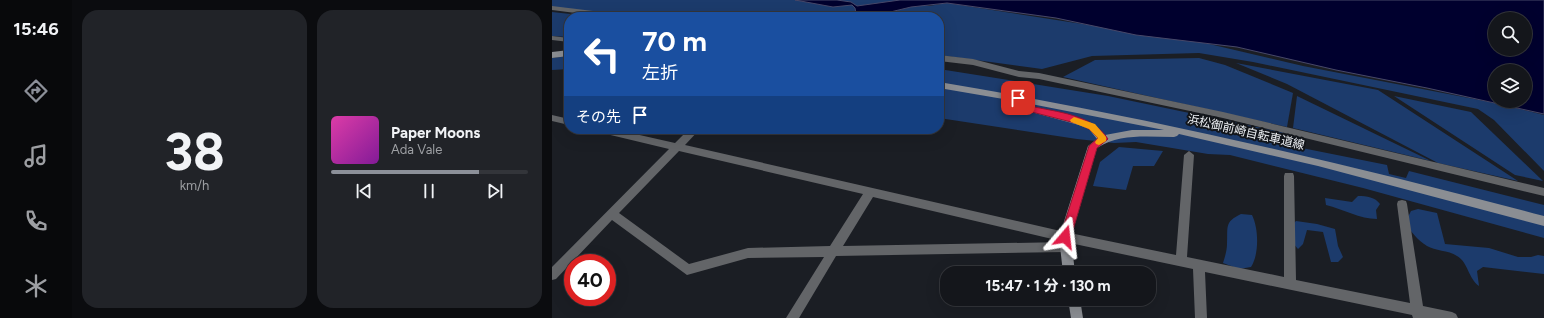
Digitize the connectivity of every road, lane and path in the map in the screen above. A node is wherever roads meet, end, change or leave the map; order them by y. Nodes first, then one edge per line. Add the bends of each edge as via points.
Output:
1 (552, 8) edge
2 (585, 12) edge
3 (552, 38) edge
4 (564, 39) edge
5 (564, 54) edge
6 (552, 55) edge
7 (944, 59) edge
8 (944, 87) edge
9 (1018, 98) junction
10 (552, 118) edge
11 (564, 121) edge
12 (620, 134) edge
13 (690, 134) edge
14 (1192, 134) junction
15 (1103, 139) junction
16 (677, 147) junction
17 (1189, 154) dead end
18 (1289, 176) dead end
19 (870, 192) junction
20 (1544, 192) edge
21 (1402, 204) dead end
22 (612, 214) junction
23 (1544, 220) edge
24 (1066, 242) junction
25 (833, 251) junction
26 (1181, 261) junction
27 (1199, 265) junction
28 (1068, 266) edge
29 (552, 275) edge
30 (1290, 284) junction
31 (1075, 306) edge
32 (1418, 314) edge
33 (792, 318) edge
34 (1077, 318) edge
35 (1201, 318) edge
36 (1452, 318) edge

1 - 2 street
3 - 4 street
5 - 6 main road
7 - 20 street via 973,62 1018,74 1039,76 1223,115
8 - 9 main road, 浜松御前崎自転車道線
9 - 14 main road, 浜松御前崎自転車道線
9 - 15 main road via 1027,108 1092,126
10 - 11 street
12 - 16 street
13 - 16 street
14 - 15 main road via 1123,134
14 - 23 main road, 浜松御前崎自転車道線 via 1374,175
15 - 24 main road via 1093,146
16 - 19 street
16 - 22 street
17 - 26 street
18 - 30 street
19 - 24 street
19 - 25 street
21 - 32 street
22 - 25 street via 687,270 748,253
22 - 29 street
24 - 25 street
24 - 26 street
24 - 28 main road
25 - 33 street
26 - 27 street
27 - 30 street
27 - 35 street
30 - 32 street
31 - 34 main road
32 - 36 street

